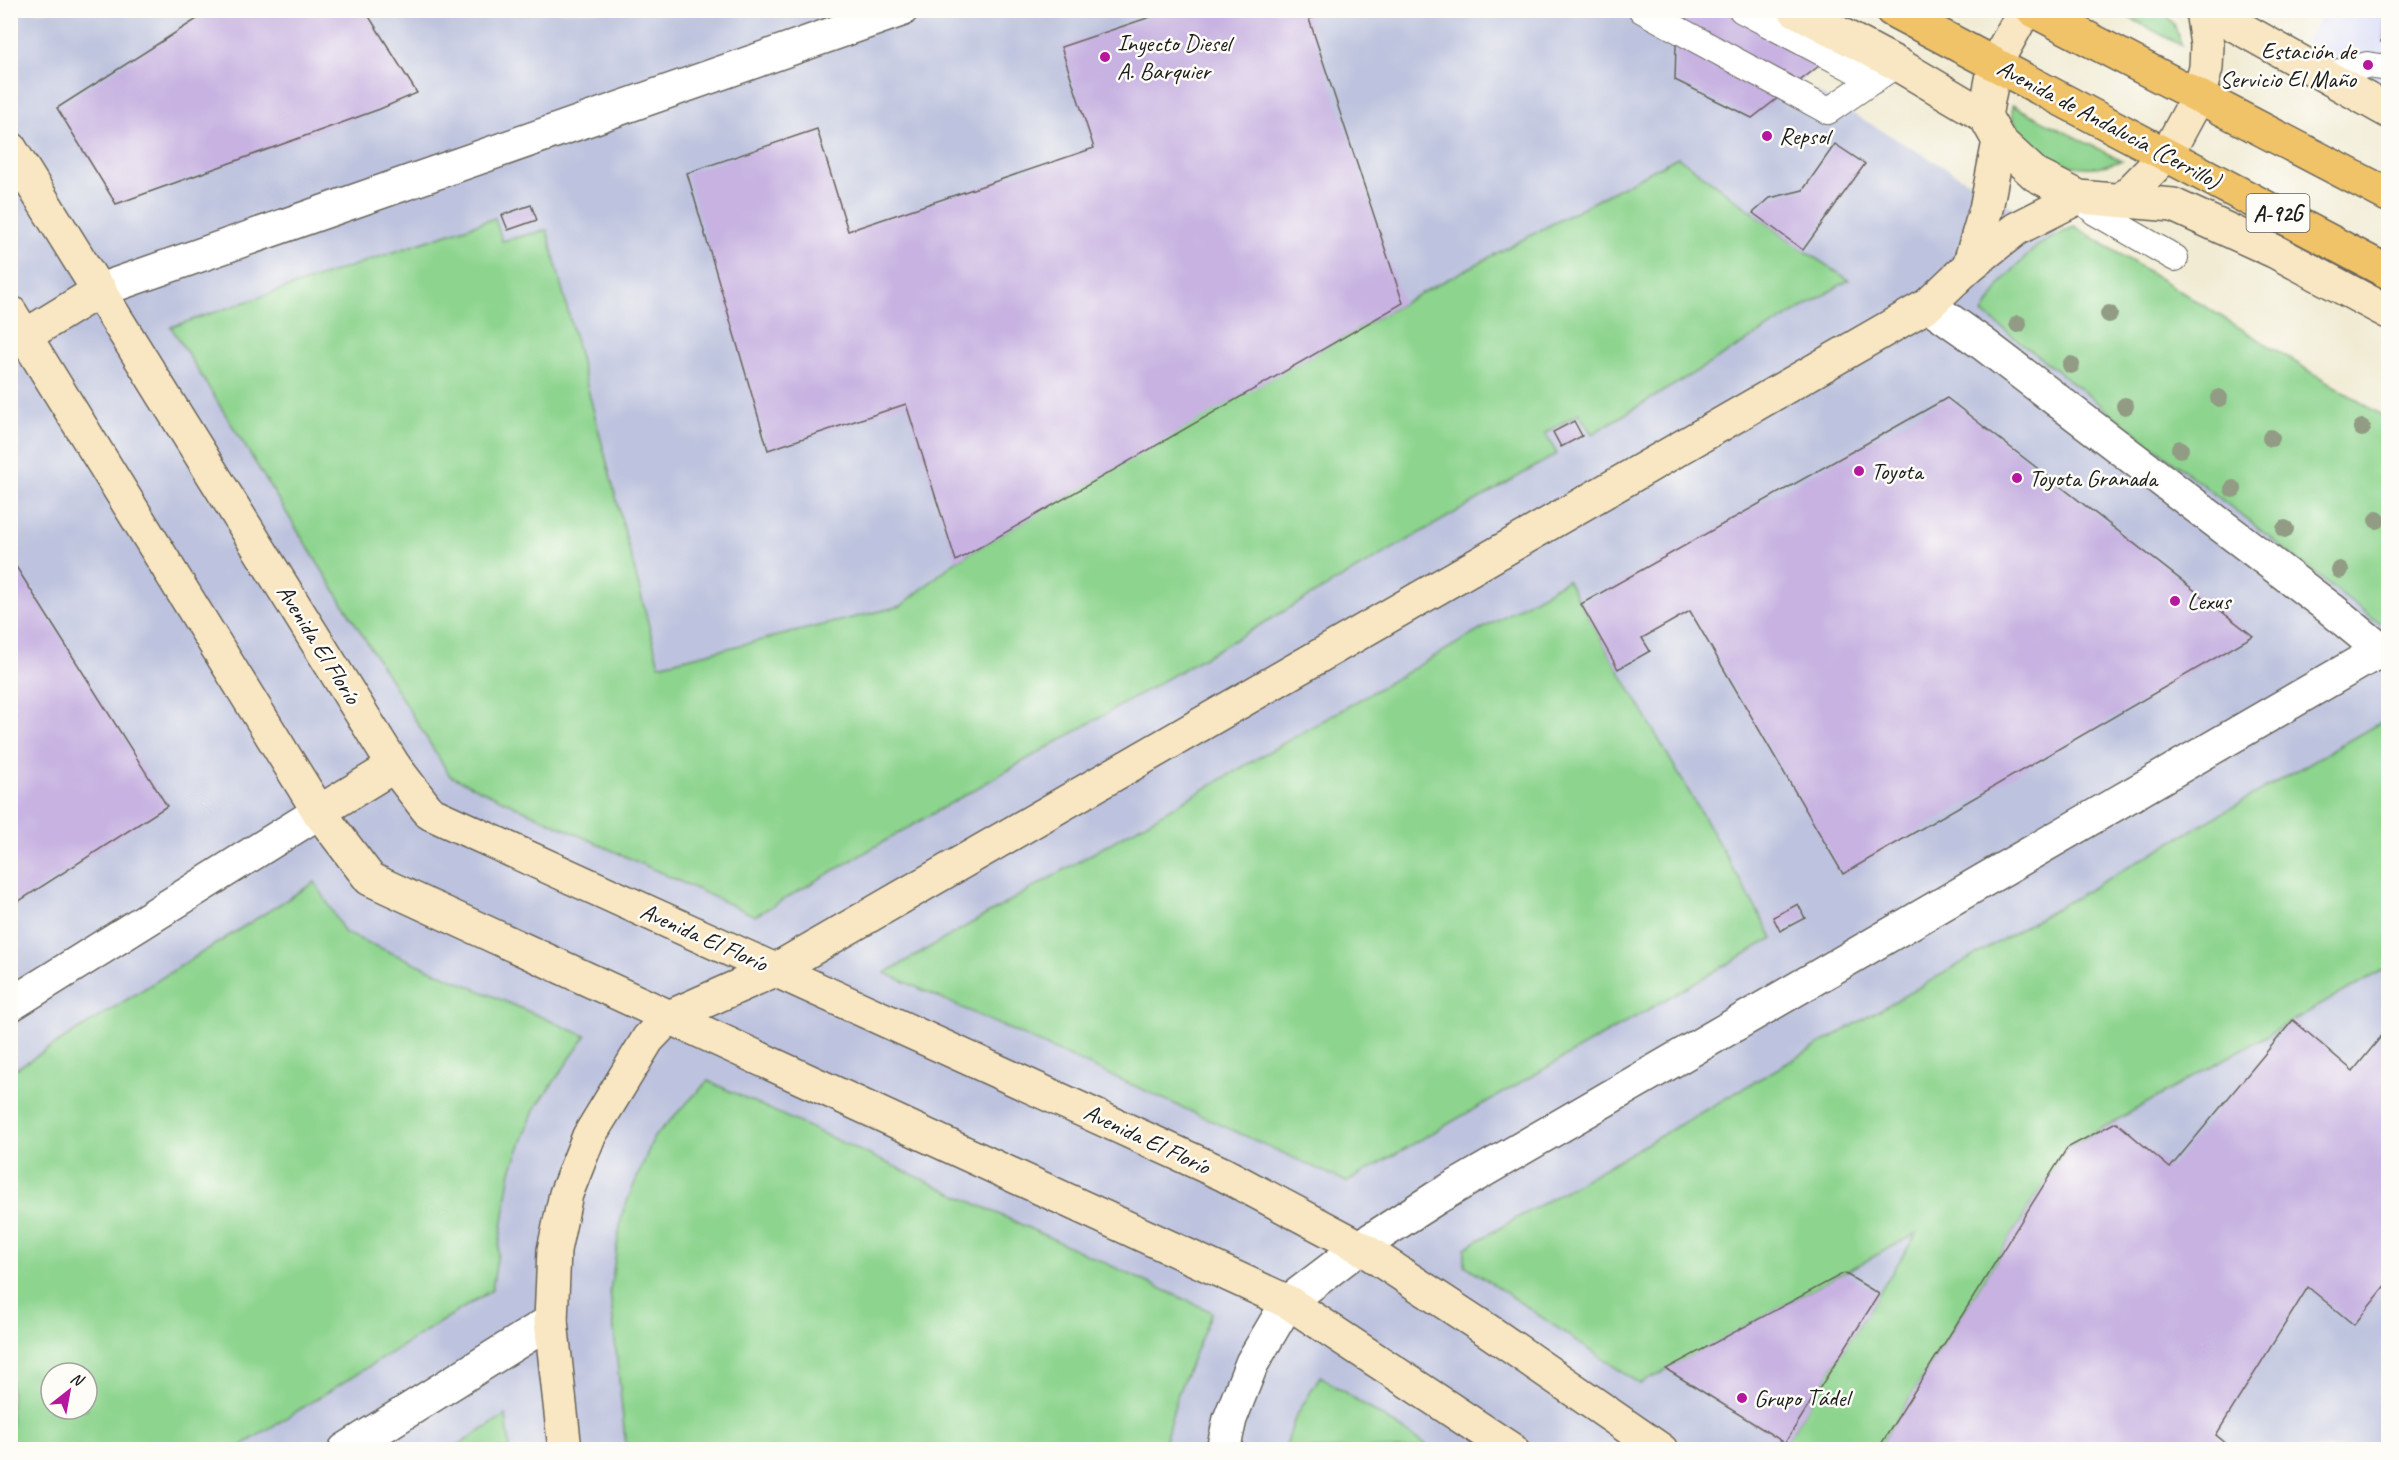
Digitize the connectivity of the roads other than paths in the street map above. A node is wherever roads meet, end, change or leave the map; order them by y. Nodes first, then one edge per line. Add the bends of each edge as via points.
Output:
1 (901, 10) edge
2 (1642, 10) edge
3 (1742, 10) edge
4 (1795, 10) edge
5 (1892, 10) edge
6 (2025, 10) edge
7 (2033, 10) edge
8 (2202, 10) edge
9 (2208, 10) edge
10 (1995, 64) junction
11 (2388, 68) edge
12 (1886, 72) junction
13 (2327, 75) junction
14 (2198, 97) junction
15 (2388, 111) edge
16 (1992, 128) junction
17 (10, 148) edge
18 (2167, 154) junction
19 (2388, 195) edge
20 (2079, 197) junction
21 (2122, 200) junction
22 (2175, 258) dead end
23 (1970, 266) junction
24 (2301, 266) junction
25 (2388, 274) edge
26 (100, 290) junction
27 (1928, 305) junction
28 (2388, 312) edge
29 (18, 324) edge
30 (2385, 653) edge
31 (394, 766) junction
32 (319, 812) junction
33 (776, 969) junction
34 (10, 1005) edge
35 (669, 1017) junction
36 (1360, 1247) junction
37 (1288, 1302) junction
38 (551, 1321) junction
39 (345, 1449) edge
40 (565, 1449) edge
41 (1223, 1449) edge
42 (1512, 1449) edge
43 (1661, 1449) edge

1 - 26 street
2 - 12 lane via 1828,111
3 - 12 lane
4 - 12 main road, Avenida de Andalucía (Cerrillo)
5 - 10 highway, Avenida de Andalucía (Cerrillo) / A-92G
6 - 10 main road
7 - 14 highway, A-92G
8 - 14 main road via 2206,68
9 - 13 main road
10 - 16 main road
10 - 18 highway, Avenida de Andalucía (Cerrillo) / A-92G
11 - 13 lane via 2367,65
12 - 16 main road, Avenida de Andalucía (Cerrillo)
13 - 15 main road
14 - 18 main road
14 - 19 highway, A-92G
16 - 20 main road, Avenida de Andalucía (Cerrillo) via 2036,175
16 - 23 main road via 1986,209
17 - 26 main road, Avenida El Florío
18 - 21 main road
18 - 25 highway, Avenida de Andalucía (Cerrillo) / A-92G
20 - 21 main road, Avenida de Andalucía (Cerrillo)
20 - 22 lane via 2095,212
20 - 23 main road via 2016,229
21 - 24 main road, Avenida de Andalucía (Cerrillo) via 2173,205
23 - 27 main road
24 - 25 main road
24 - 28 main road, Avenida de Andalucía (Cerrillo)
26 - 29 main road
26 - 31 main road, Avenida El Florío
27 - 30 street
27 - 33 main road
29 - 32 main road
30 - 36 street via 1446,1192
31 - 32 main road
31 - 33 main road, Avenida El Florío via 430,813
32 - 34 street
32 - 35 main road via 370,879
33 - 35 main road
33 - 36 main road, Avenida El Florío via 1223,1174
35 - 37 main road
35 - 38 main road via 648,1040 589,1136 566,1194 554,1250
36 - 37 street
36 - 43 main road, Avenida El Florío
37 - 41 street via 1252,1363
37 - 42 main road
38 - 39 street
38 - 40 main road

